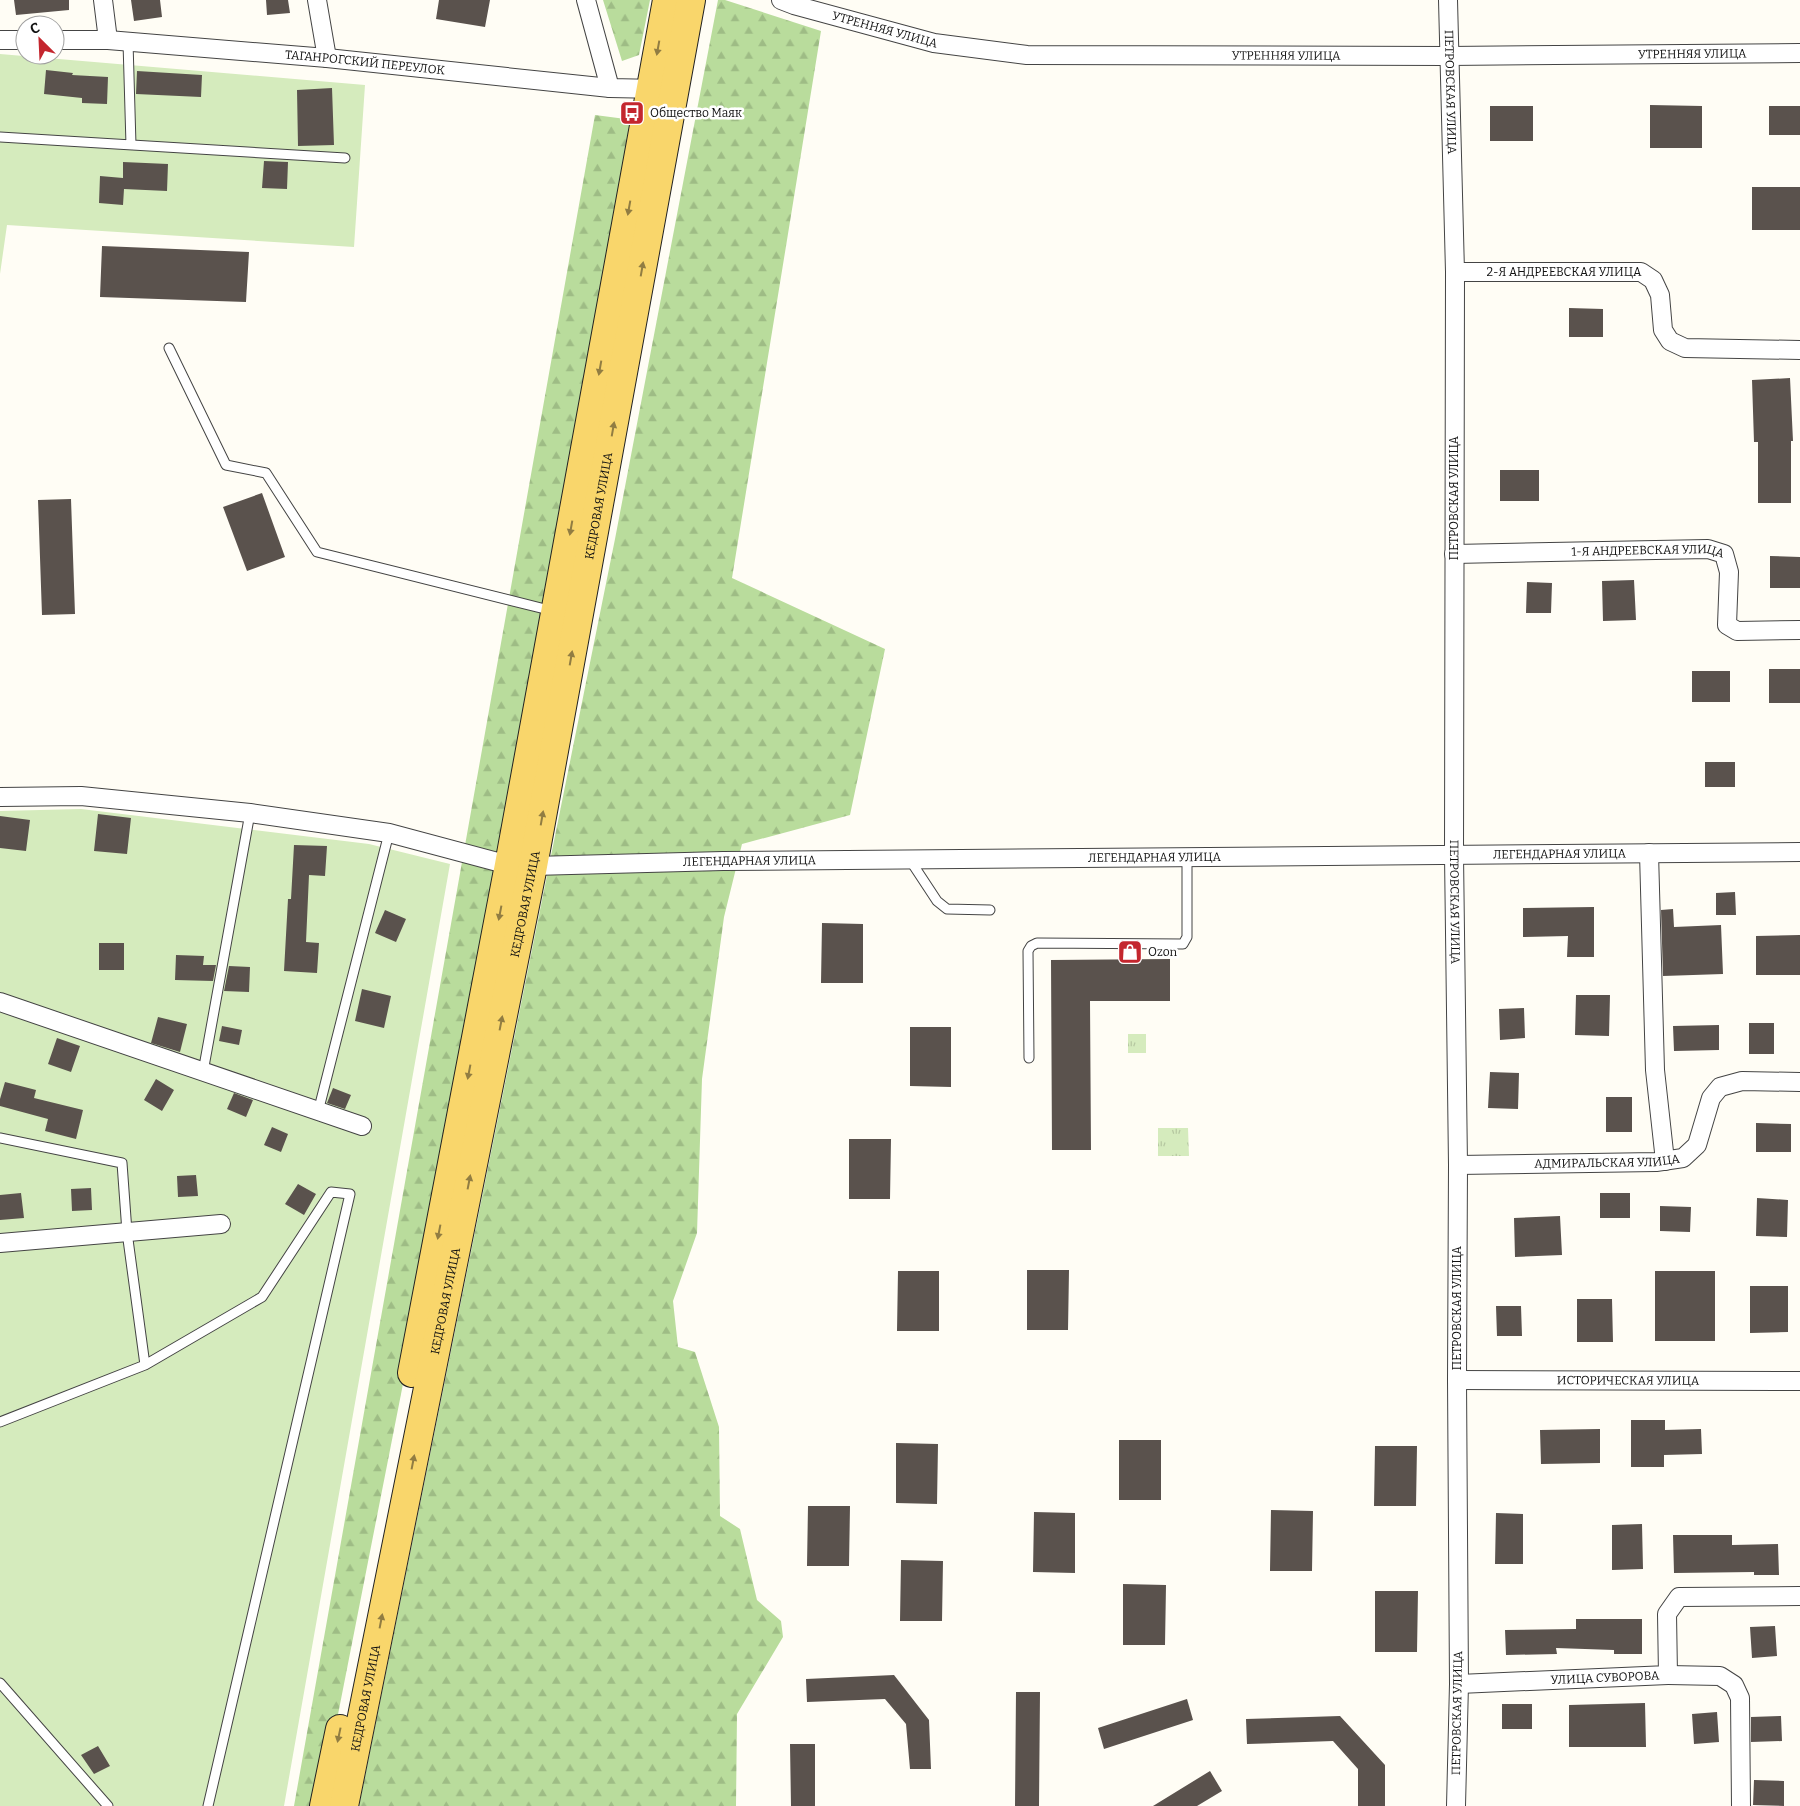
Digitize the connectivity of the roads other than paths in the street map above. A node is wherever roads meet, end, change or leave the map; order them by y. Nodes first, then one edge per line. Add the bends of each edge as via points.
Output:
1 (103, 0) edge
2 (318, 0) edge
3 (586, 0) edge
4 (667, 0) edge
5 (691, 0) edge
6 (781, 0) edge
7 (1448, 0) edge
8 (0, 40) edge
9 (15, 40) edge
10 (65, 40) edge
11 (108, 40) junction
12 (128, 42) junction
13 (1800, 53) edge
14 (1448, 56) junction
15 (327, 58) junction
16 (610, 88) junction
17 (663, 90) junction
18 (0, 137) edge
19 (130, 145) junction
20 (345, 158) dead end
21 (1455, 272) junction
22 (169, 348) dead end
23 (1800, 350) edge
24 (1454, 554) junction
25 (555, 612) junction
26 (1800, 630) edge
27 (0, 797) edge
28 (250, 813) junction
29 (389, 833) junction
30 (1800, 852) edge
31 (1649, 853) junction
32 (1454, 855) junction
33 (1187, 857) junction
34 (910, 860) junction
35 (521, 865) junction
36 (990, 910) dead end
37 (0, 1002) edge
38 (1029, 1058) dead end
39 (203, 1072) junction
40 (1800, 1082) edge
41 (318, 1112) junction
42 (362, 1126) dead end
43 (0, 1138) edge
44 (1665, 1161) junction
45 (1458, 1165) junction
46 (221, 1224) dead end
47 (127, 1232) junction
48 (0, 1243) edge
49 (145, 1365) junction
50 (1457, 1380) junction
51 (1800, 1381) edge
52 (0, 1422) edge
53 (1800, 1596) edge
54 (1668, 1676) junction
55 (0, 1683) edge
56 (1459, 1684) junction
57 (108, 1806) edge
58 (208, 1806) edge
59 (324, 1806) edge
60 (344, 1806) edge
61 (1456, 1806) edge
62 (1741, 1806) edge

1 - 11 street
2 - 15 street
3 - 16 street
4 -> 17 main road, КЕДРОВАЯ УЛИЦА
5 - 17 main road, КЕДРОВАЯ УЛИЦА
6 - 14 street, УТРЕННЯЯ УЛИЦА via 934,43 1027,54
7 - 14 street, ПЕТРОВСКАЯ УЛИЦА
8 - 9 street
10 - 11 street, ТАГАНРОГСКИЙ ПЕРЕУЛОК
11 - 12 street, ТАГАНРОГСКИЙ ПЕРЕУЛОК
12 - 15 street, ТАГАНРОГСКИЙ ПЕРЕУЛОК
12 - 19 lane
13 - 14 street, УТРЕННЯЯ УЛИЦА
14 - 21 street, ПЕТРОВСКАЯ УЛИЦА
15 - 16 street, ТАГАНРОГСКИЙ ПЕРЕУЛОК
16 - 17 street, ТАГАНРОГСКИЙ ПЕРЕУЛОК
17 -> 25 main road, КЕДРОВАЯ УЛИЦА
35 -> 17 main road, КЕДРОВАЯ УЛИЦА
18 - 19 lane
19 - 20 lane
21 - 23 street, 2-Я АНДРЕЕВСКАЯ УЛИЦА via 1641,272 1653,280 1660,295 1663,330 1670,341 1685,348
21 - 24 street, ПЕТРОВСКАЯ УЛИЦА
22 - 25 lane via 226,465 266,474 317,552
24 - 26 street, 1-Я АНДРЕЕВСКАЯ УЛИЦА via 1708,549 1724,554 1729,572 1727,625 1737,631
24 - 32 street, ПЕТРОВСКАЯ УЛИЦА
25 - 35 main road, КЕДРОВАЯ УЛИЦА
27 - 28 street, ЛЕГЕНДАРНАЯ УЛИЦА via 81,796
28 - 29 street, ЛЕГЕНДАРНАЯ УЛИЦА
28 - 39 lane
29 - 35 street, ЛЕГЕНДАРНАЯ УЛИЦА
29 - 41 lane
30 - 31 street, ЛЕГЕНДАРНАЯ УЛИЦА
31 - 32 street, ЛЕГЕНДАРНАЯ УЛИЦА
31 - 44 street via 1655,1070
32 - 33 street, ЛЕГЕНДАРНАЯ УЛИЦА
32 - 45 street, ПЕТРОВСКАЯ УЛИЦА
33 - 34 street, ЛЕГЕНДАРНАЯ УЛИЦА
33 - 38 lane via 1187,937 1183,944 1037,943 1031,946 1028,950
34 - 35 street, ЛЕГЕНДАРНАЯ УЛИЦА
34 - 36 lane via 937,901 946,909
35 -> 59 main road, КЕДРОВАЯ УЛИЦА
60 -> 35 main road, КЕДРОВАЯ УЛИЦА
37 - 39 street
39 - 41 street
40 - 44 street, АДМИРАЛЬСКАЯ УЛИЦА via 1742,1081 1720,1087 1711,1098 1697,1144 1683,1158
41 - 42 street
43 - 47 lane via 122,1163
44 - 45 street, АДМИРАЛЬСКАЯ УЛИЦА
45 - 50 street, ПЕТРОВСКАЯ УЛИЦА
46 - 47 street
47 - 48 street
47 - 49 lane
49 - 52 lane
49 - 58 lane via 262,1297 331,1192 350,1194
50 - 51 street, ИСТОРИЧЕСКАЯ УЛИЦА
50 - 56 street, ПЕТРОВСКАЯ УЛИЦА
53 - 54 street, УЛИЦА СУВОРОВА via 1679,1597 1668,1614
54 - 56 street, УЛИЦА СУВОРОВА
54 - 62 street via 1720,1676 1734,1685 1740,1698
55 - 57 lane
56 - 61 street, ПЕТРОВСКАЯ УЛИЦА

